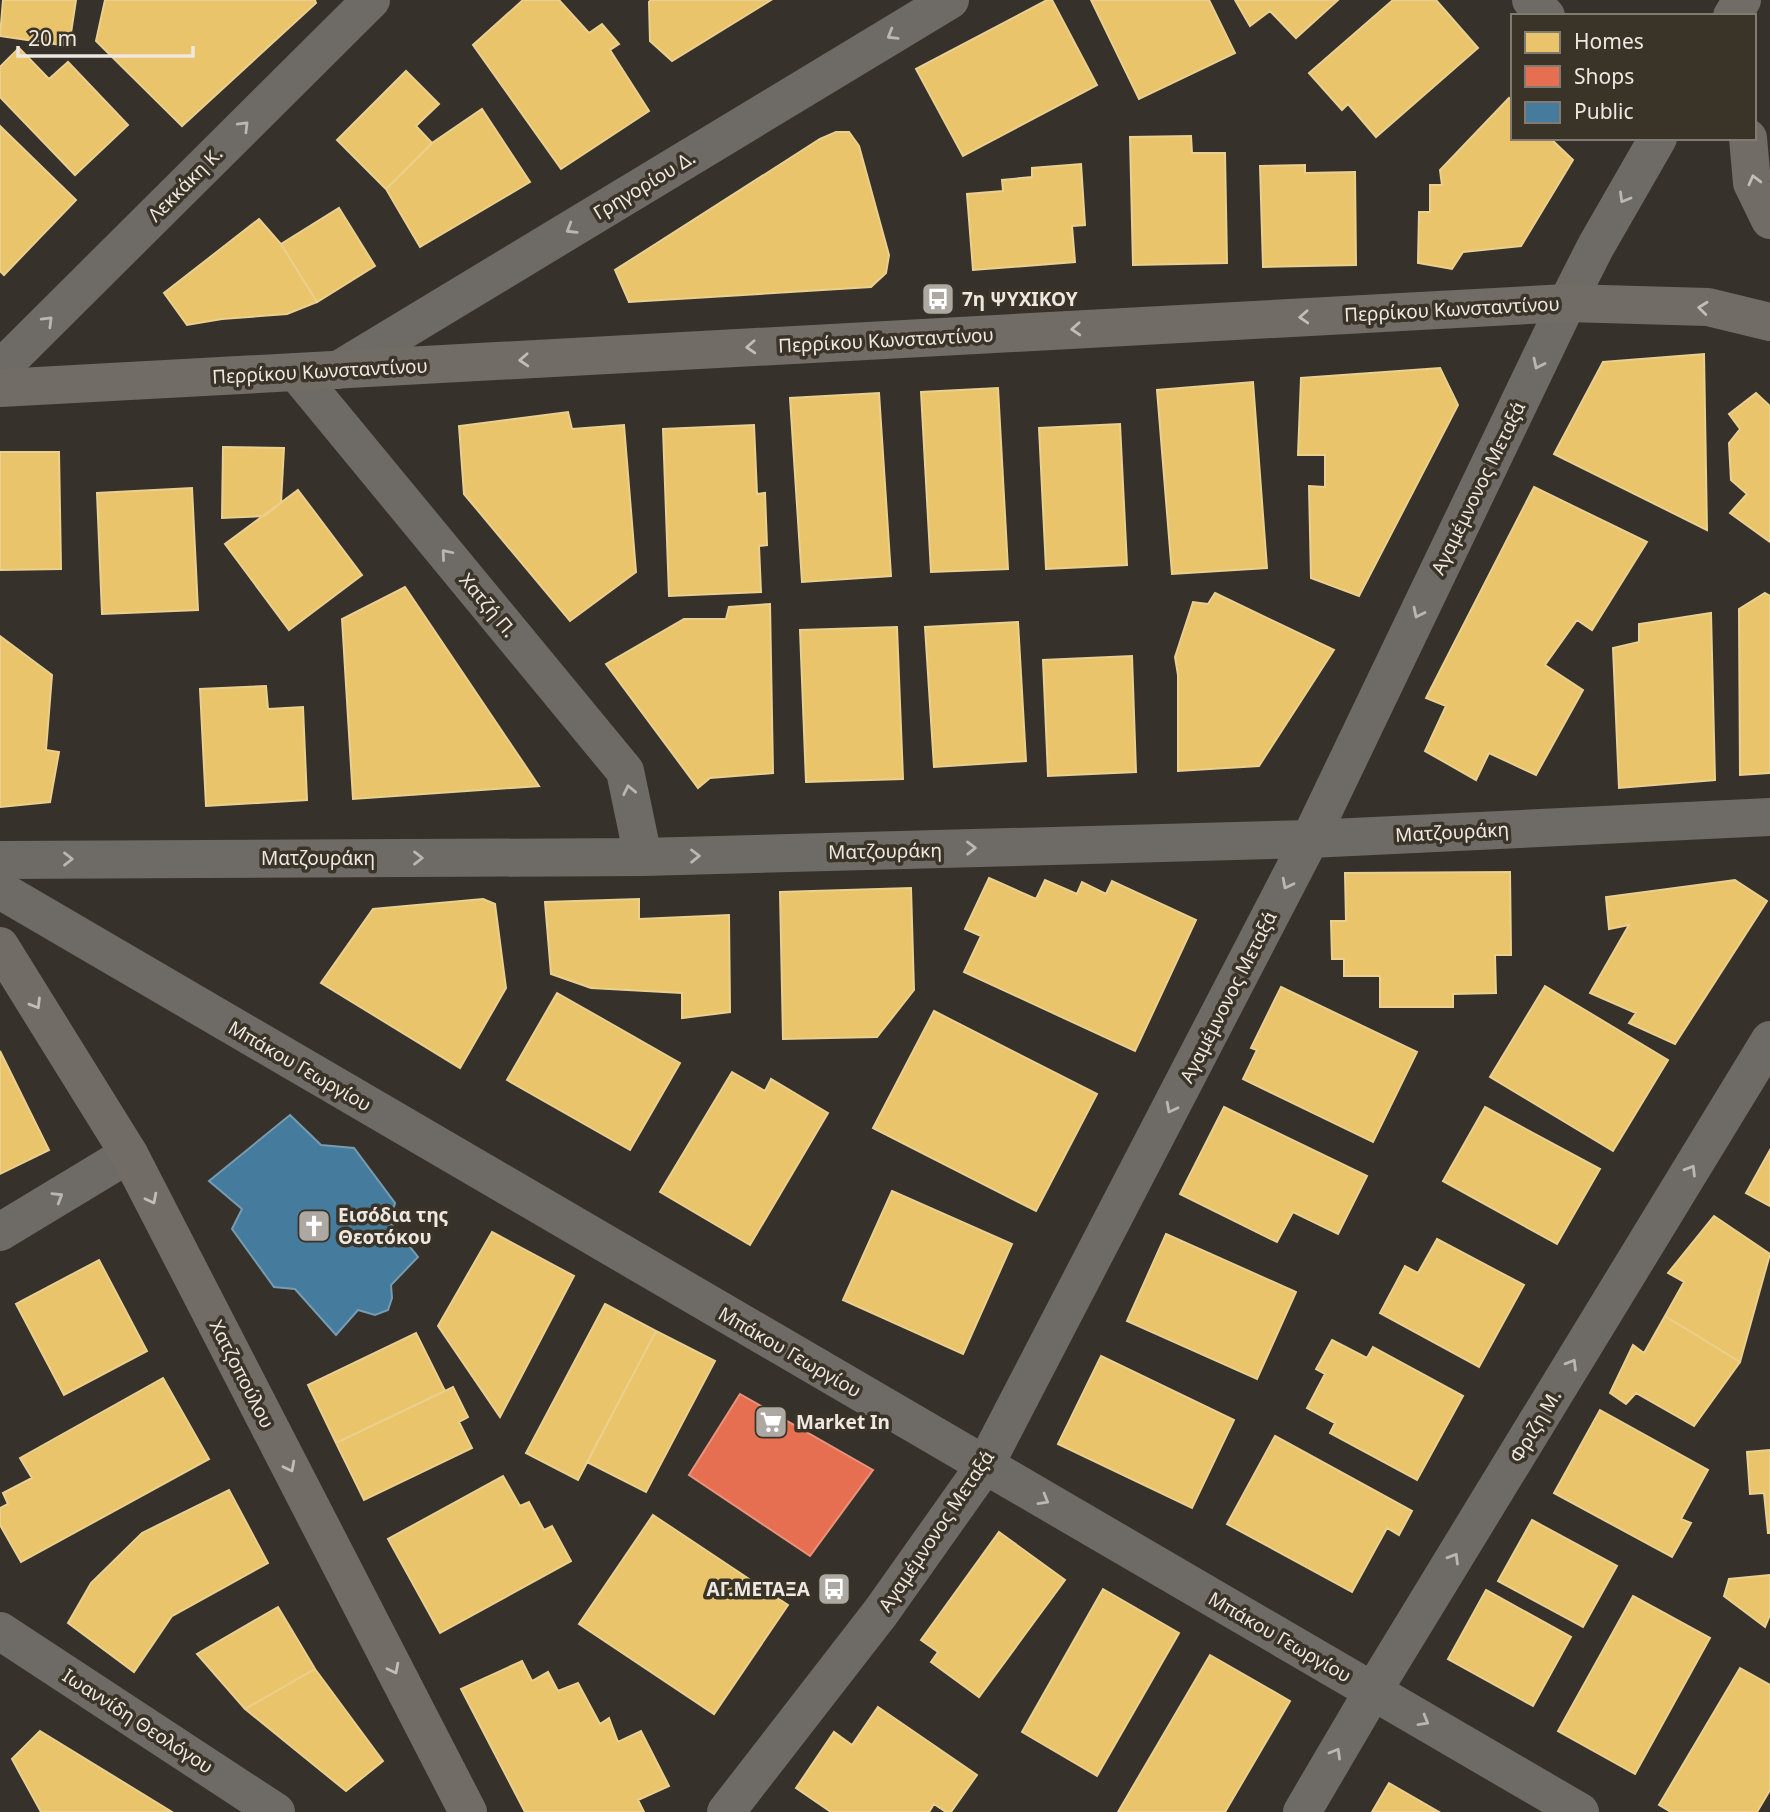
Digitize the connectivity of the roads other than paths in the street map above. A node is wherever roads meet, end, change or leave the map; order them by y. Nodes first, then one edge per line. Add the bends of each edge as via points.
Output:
1 (371, 0) edge
2 (950, 0) edge
3 (1531, 0) edge
4 (1544, 14) edge
5 (1657, 140) edge
6 (1748, 140) edge
7 (1770, 220) edge
8 (1567, 303) junction
9 (1770, 322) edge
10 (0, 369) edge
11 (338, 370) junction
12 (296, 372) junction
13 (0, 388) edge
14 (1770, 817) edge
15 (1310, 839) junction
16 (643, 857) junction
17 (0, 860) edge
18 (0, 890) edge
19 (0, 946) edge
20 (1770, 1040) edge
21 (129, 1154) junction
22 (0, 1232) edge
23 (985, 1465) junction
24 (0, 1631) edge
25 (1373, 1691) junction
26 (276, 1812) edge
27 (468, 1812) edge
28 (726, 1812) edge
29 (1302, 1812) edge
30 (1580, 1812) edge

10 -> 1 street, Λεκκάκη Κ.
2 -> 11 street, Γρηγορίου Δ.
3 - 4 street
5 -> 8 street, Αγαμέμνονος Μεταξά
7 -> 6 main road via 1752,183
9 -> 8 main road, Περρίκου Κωνσταντίνου via 1708,307
8 -> 11 main road, Περρίκου Κωνσταντίνου
8 -> 15 street, Αγαμέμνονος Μεταξά
11 - 12 main road, Περρίκου Κωνσταντίνου
12 - 13 main road, Περρίκου Κωνσταντίνου
16 -> 12 street, Χατζή Π. via 625,771
14 - 15 street, Ματζουράκη
16 -> 15 street, Ματζουράκη
15 -> 23 street, Αγαμέμνονος Μεταξά
17 -> 16 street, Ματζουράκη
18 - 23 street, Μπάκου Γεωργίου
19 -> 21 main road, Χατζοπούλου
25 -> 20 street, Φριζη Μ.
22 -> 21 street
21 -> 27 main road, Χατζοπούλου
23 -> 25 street, Μπάκου Γεωργίου
23 - 28 street, Αγαμέμνονος Μεταξά via 881,1612
24 - 26 street, Ιωαννίδη Θεολόγου
29 -> 25 street, Φριζη Μ.
25 -> 30 street, Μπάκου Γεωργίου

